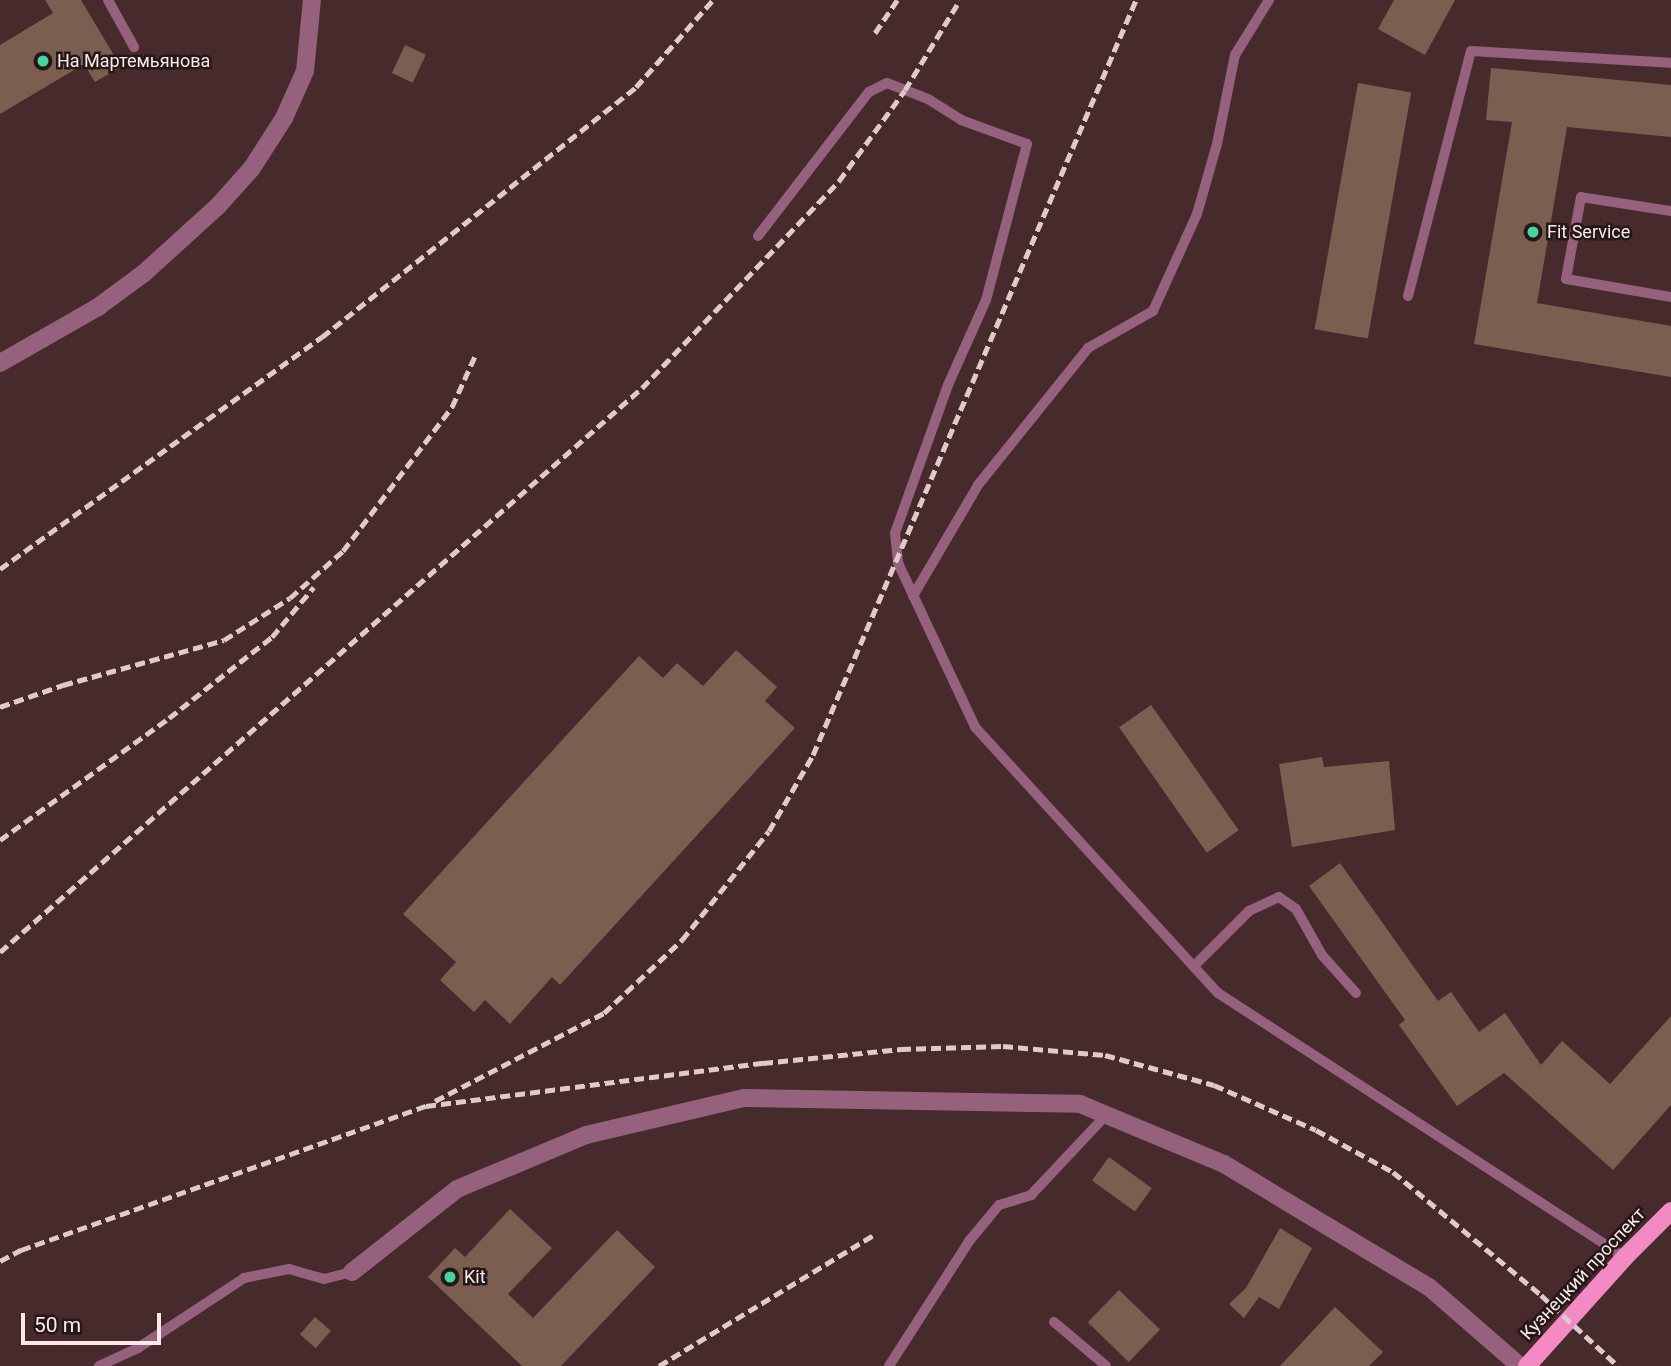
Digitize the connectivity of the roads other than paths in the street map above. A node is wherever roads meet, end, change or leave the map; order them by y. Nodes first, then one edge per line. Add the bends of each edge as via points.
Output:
1 (108, 0) edge
2 (312, 0) edge
3 (1269, 0) edge
4 (134, 47) dead end
5 (1671, 63) edge
6 (1671, 211) edge
7 (758, 236) dead end
8 (1408, 296) dead end
9 (1671, 297) edge
10 (0, 363) edge
11 (913, 596) junction
12 (1194, 966) junction
13 (1356, 993) dead end
14 (1106, 1115) junction
15 (1671, 1210) edge
16 (1625, 1257) junction
17 (352, 1272) joint
18 (1054, 1322) dead end
19 (99, 1366) edge
20 (889, 1366) edge
21 (1106, 1366) edge
22 (1520, 1366) edge
23 (1527, 1366) edge

1 - 4 lane
2 - 10 street via 305,71 285,118 252,168 144,274 98,307
3 - 11 lane via 1235,55 1197,214 1153,311 1088,348 978,485
5 - 8 lane via 1472,51
6 - 9 lane via 1581,197 1566,279
7 - 11 lane via 869,92 887,83 928,99 961,120 1027,144 986,300 948,385 895,533 898,562
11 - 12 lane via 975,727
12 - 13 lane via 1249,911 1279,897 1296,909 1322,955
12 - 16 lane via 1218,993
14 - 17 street via 1080,1104 744,1098 586,1135 457,1189
14 - 20 lane via 1031,1195 999,1205 970,1240
14 - 22 street via 1224,1164 1429,1287
15 - 16 main road, Кузнецкий проспект
16 - 23 main road, Кузнецкий проспект
17 - 19 lane via 324,1279 289,1269 244,1278 138,1348
18 - 21 lane

